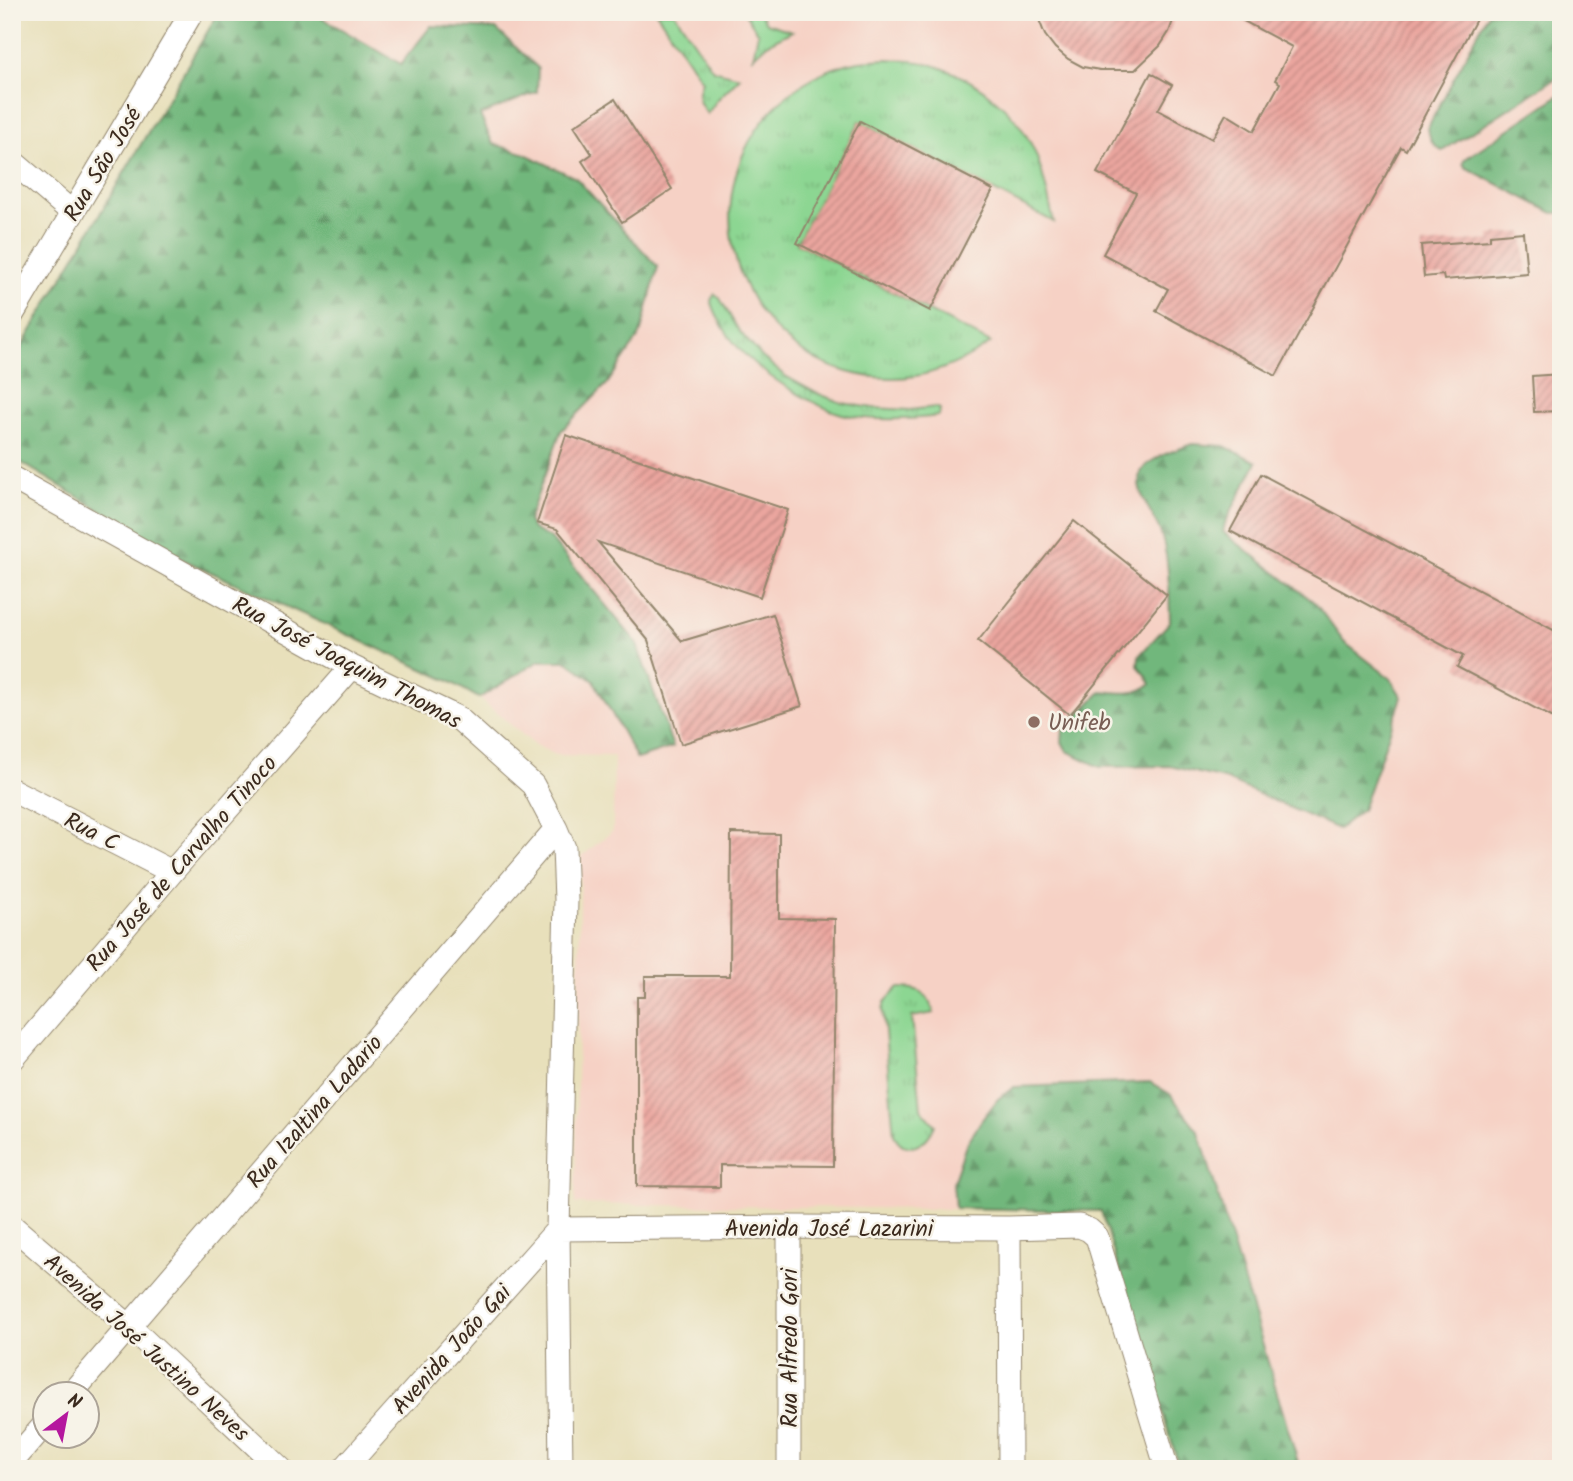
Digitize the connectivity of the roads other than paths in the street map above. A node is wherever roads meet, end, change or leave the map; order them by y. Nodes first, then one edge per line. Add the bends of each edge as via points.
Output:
1 (192, 12) edge
2 (12, 161) edge
3 (73, 213) junction
4 (12, 315) edge
5 (12, 478) edge
6 (352, 667) junction
7 (12, 790) edge
8 (556, 829) junction
9 (173, 872) junction
10 (12, 1060) edge
11 (12, 1226) edge
12 (789, 1227) junction
13 (1009, 1228) junction
14 (558, 1229) junction
15 (129, 1326) junction
16 (83, 1380) edge
17 (32, 1439) edge
18 (12, 1462) edge
19 (281, 1469) edge
20 (344, 1469) edge
21 (561, 1469) edge
22 (789, 1469) edge
23 (1010, 1469) edge
24 (1167, 1469) edge

1 - 3 street, Rua São José
2 - 3 street
3 - 4 street, Rua São José
5 - 6 street, Rua José Joaquim Thomas
6 - 8 street, Rua José Joaquim Thomas via 458,718 533,785
6 - 9 street, Rua José de Carvalho Tinoco
7 - 9 street, Rua C
8 - 14 street, Rua José Joaquim Thomas via 564,848 566,900
8 - 15 street, Rua Izaltina Ladario
9 - 10 street, Rua José de Carvalho Tinoco
11 - 15 street, Avenida José Justino Neves
12 - 13 street, Avenida José Lazarini
12 - 14 street, Avenida José Lazarini
12 - 22 street, Rua Alfredo Gori
13 - 23 street
13 - 24 street, Avenida José Lazarini via 1079,1226 1097,1237
14 - 20 street, Avenida João Gai
14 - 21 street, Rua José Joaquim Thomas
15 - 16 street, Rua Izaltina Ladario
15 - 19 street, Avenida José Justino Neves
17 - 18 street

